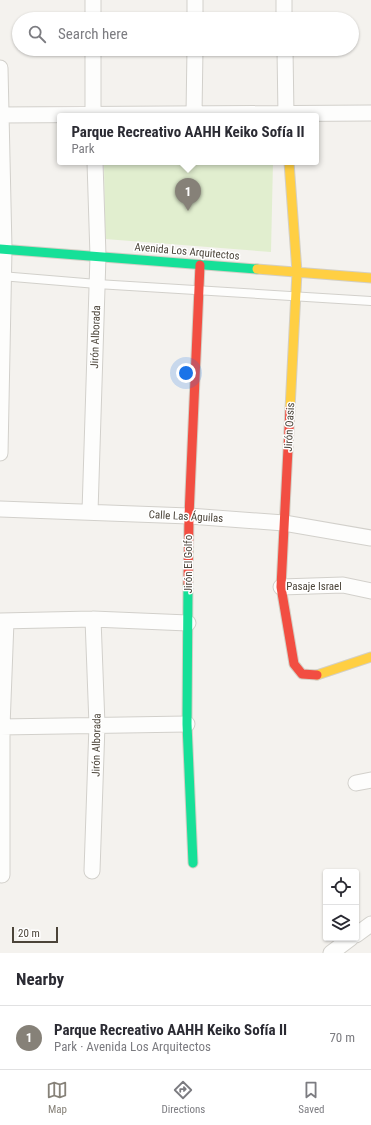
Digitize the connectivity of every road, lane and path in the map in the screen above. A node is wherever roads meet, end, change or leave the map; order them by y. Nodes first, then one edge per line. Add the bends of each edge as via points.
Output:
1 (93, 0) edge
2 (195, 0) edge
3 (284, 0) edge
4 (93, 12) edge
5 (195, 12) edge
6 (284, 12) edge
7 (93, 56) edge
8 (195, 56) edge
9 (285, 56) edge
10 (0, 68) edge
11 (93, 113) edge
12 (194, 113) edge
13 (286, 113) edge
14 (371, 113) edge
15 (319, 114) edge
16 (0, 115) edge
17 (57, 115) edge
18 (95, 165) edge
19 (289, 165) edge
20 (2, 249) edge
21 (98, 256) junction
22 (200, 265) junction
23 (297, 272) junction
24 (1, 276) edge
25 (371, 278) edge
26 (97, 284) junction
27 (199, 291) junction
28 (296, 297) junction
29 (371, 301) edge
30 (0, 453) edge
31 (0, 509) edge
32 (90, 512) junction
33 (189, 516) junction
34 (284, 523) junction
35 (371, 538) edge
36 (281, 586) junction
37 (371, 591) edge
38 (93, 619) junction
39 (3, 621) edge
40 (188, 623) junction
41 (371, 657) edge
42 (187, 724) junction
43 (97, 725) junction
44 (1, 727) edge
45 (371, 780) edge
46 (356, 784) dead end
47 (193, 863) dead end
48 (92, 871) dead end
49 (2, 875) dead end
50 (347, 941) edge
51 (331, 953) edge

1 - 4 street
2 - 5 street
3 - 6 street
7 - 11 street
8 - 12 street
9 - 13 street
10 - 16 street
14 - 15 street
16 - 17 street
16 - 20 street
18 - 21 street, Jirón Alborada
19 - 23 street, Jirón Oasis
20 - 21 street, Avenida Los Arquitectos
20 - 24 street
21 - 22 street, Avenida Los Arquitectos
21 - 26 street, Jirón Alborada
22 - 23 street, Avenida Los Arquitectos
22 - 27 street, Jirón El Golfo
23 - 25 street, Avenida Los Arquitectos
23 - 28 street, Jirón Oasis
24 - 26 lane
24 - 30 street
26 - 27 lane
26 - 32 street, Jirón Alborada
27 - 28 lane
27 - 33 street, Jirón El Golfo
28 - 29 lane
28 - 34 street, Jirón Oasis
31 - 32 street, Calle Las Águilas
32 - 33 street, Calle Las Águilas
33 - 34 street, Calle Las Águilas
33 - 40 street, Jirón El Golfo
34 - 35 street, Calle Las Águilas
34 - 36 street, Jirón Oasis
36 - 37 street, Pasaje Israel via 343,585
36 - 41 street, Jirón Oasis via 294,664 302,674 316,675
38 - 39 street
38 - 40 street
38 - 43 street, Jirón Alborada
39 - 44 street
40 - 42 street, Jirón El Golfo
42 - 43 street
42 - 47 street, Jirón El Golfo
43 - 44 street
43 - 48 street, Jirón Alborada
44 - 49 street
45 - 46 street
50 - 51 street

